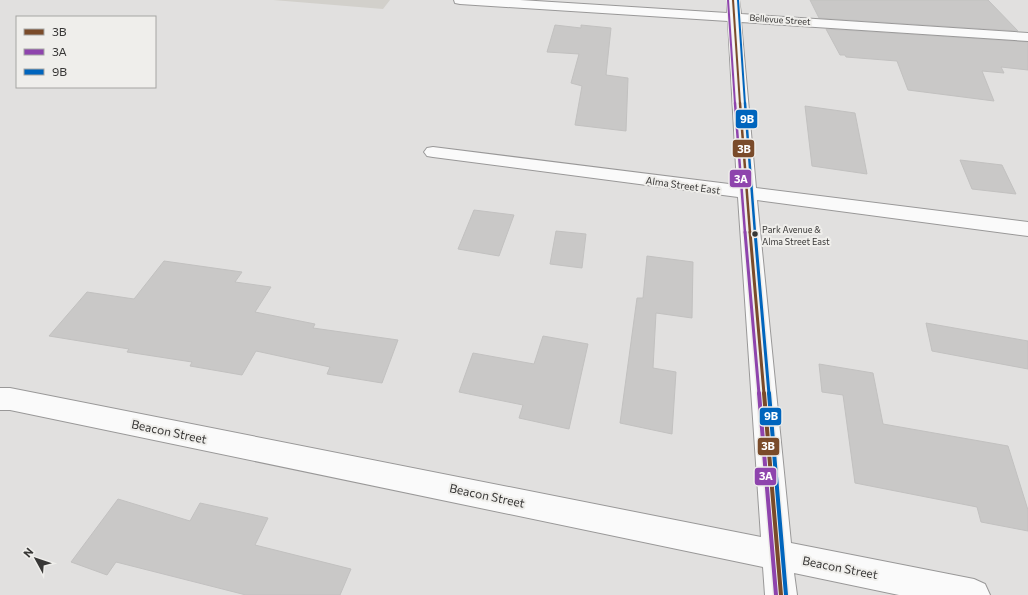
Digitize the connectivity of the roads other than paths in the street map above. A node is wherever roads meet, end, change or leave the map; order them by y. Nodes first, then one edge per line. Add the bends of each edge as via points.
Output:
1 (460, 0) edge
2 (734, 8) edge
3 (1028, 37) edge
4 (433, 152) dead end
5 (747, 194) junction
6 (1028, 229) edge
7 (0, 399) edge
8 (778, 556) junction
9 (781, 595) edge
10 (974, 595) edge

1 - 2 street, Bellevue Street
2 - 3 street, Bellevue Street
2 - 5 street
4 - 5 street, Alma Street East
5 - 6 street, Alma Street East
5 - 8 street
7 - 8 street, Beacon Street
8 - 9 street
8 - 10 street, Beacon Street

